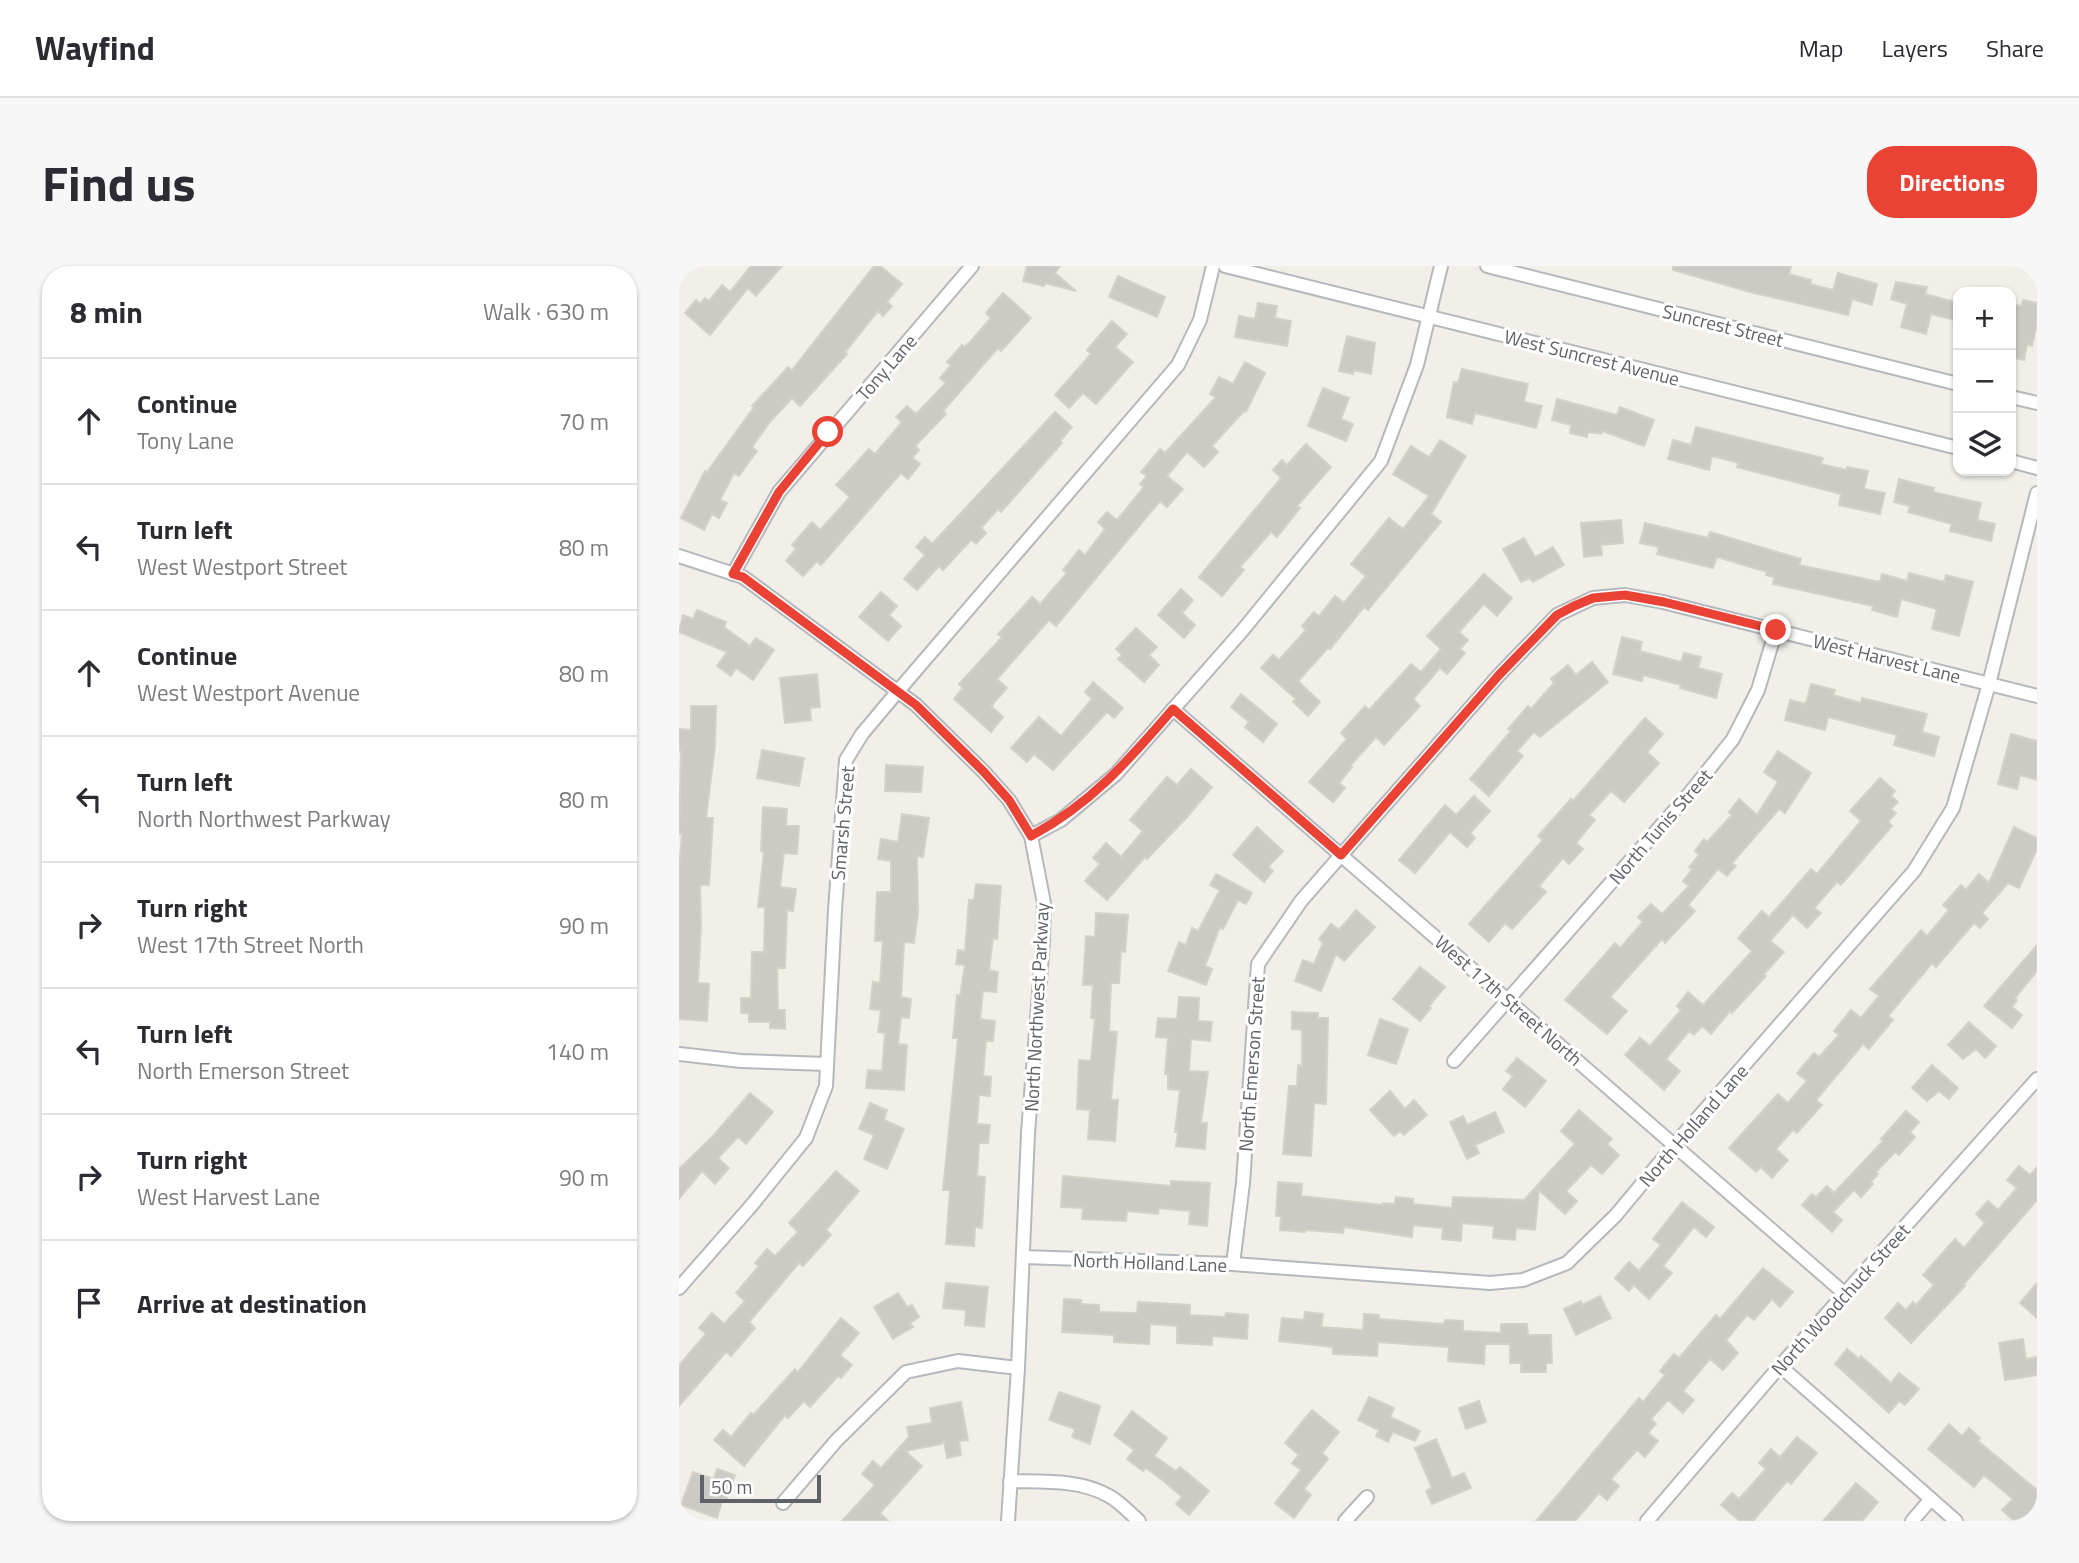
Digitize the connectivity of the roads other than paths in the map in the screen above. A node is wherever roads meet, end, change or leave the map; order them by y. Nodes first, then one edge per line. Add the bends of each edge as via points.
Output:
1 (972, 266) edge
2 (1213, 266) edge
3 (1225, 266) edge
4 (1441, 266) edge
5 (1487, 266) edge
6 (1429, 317) junction
7 (1953, 383) edge
8 (2016, 398) edge
9 (2037, 403) edge
10 (1953, 447) edge
11 (2016, 462) edge
12 (2037, 468) edge
13 (2037, 493) edge
14 (679, 556) edge
15 (733, 574) junction
16 (1574, 606) joint
17 (1776, 630) junction
18 (1989, 684) junction
19 (898, 691) junction
20 (2037, 696) edge
21 (1173, 709) junction
22 (1031, 836) junction
23 (1341, 855) junction
24 (1508, 999) junction
25 (679, 1054) edge
26 (1454, 1061) dead end
27 (827, 1064) junction
28 (2037, 1079) edge
29 (1675, 1144) junction
30 (1023, 1257) junction
31 (1233, 1265) junction
32 (679, 1288) edge
33 (1844, 1293) junction
34 (1780, 1366) junction
35 (1018, 1368) junction
36 (1010, 1481) junction
37 (1367, 1497) dead end
38 (1931, 1499) junction
39 (783, 1503) dead end
40 (1008, 1521) edge
41 (1139, 1521) edge
42 (1345, 1521) edge
43 (1647, 1521) edge
44 (1912, 1521) edge
45 (1956, 1521) edge

1 - 15 street, Tony Lane via 779,492
2 - 19 street, Smarsh Street via 1200,320 1178,365
3 - 6 street, West Suncrest Avenue
4 - 6 street
5 - 7 street, Suncrest Street
6 - 10 street, West Suncrest Avenue
6 - 21 street via 1417,365 1381,461
8 - 9 street
11 - 12 street
13 - 18 street, North Holland Lane
14 - 15 street
15 - 19 street
16 - 17 street, West Harvest Lane via 1593,598 1625,595
16 - 23 street, North Emerson Street via 1557,615 1499,675
17 - 18 street, West Harvest Lane
17 - 24 street, North Tunis Street via 1758,690 1733,739
18 - 20 street, West Harvest Lane
18 - 29 street, North Holland Lane via 1953,808 1914,871
19 - 22 street via 984,772 1009,800
19 - 27 street, Smarsh Street via 846,760
21 - 22 street via 1116,774 1061,820
21 - 23 street, West 17th Street North
22 - 30 street, North Northwest Parkway via 1044,903
23 - 24 street, West 17th Street North
23 - 31 street, North Emerson Street via 1301,901 1258,964
24 - 26 street, North Tunis Street
24 - 29 street, West 17th Street North
25 - 27 street
27 - 32 street, Smarsh Street via 826,1086 806,1138
28 - 33 street, North Woodchuck Street
29 - 31 street, North Holland Lane via 1616,1215 1567,1263 1523,1280 1490,1283
29 - 33 street, West 17th Street North
30 - 31 street, North Holland Lane
30 - 35 street, North Northwest Parkway
33 - 34 street, North Woodchuck Street
34 - 38 street
34 - 43 street, North Woodchuck Street
35 - 36 street, North Northwest Parkway
35 - 39 street via 958,1361 906,1372
36 - 40 street, North Northwest Parkway
36 - 41 street via 1079,1485 1109,1496
37 - 42 street
38 - 44 street
38 - 45 street

